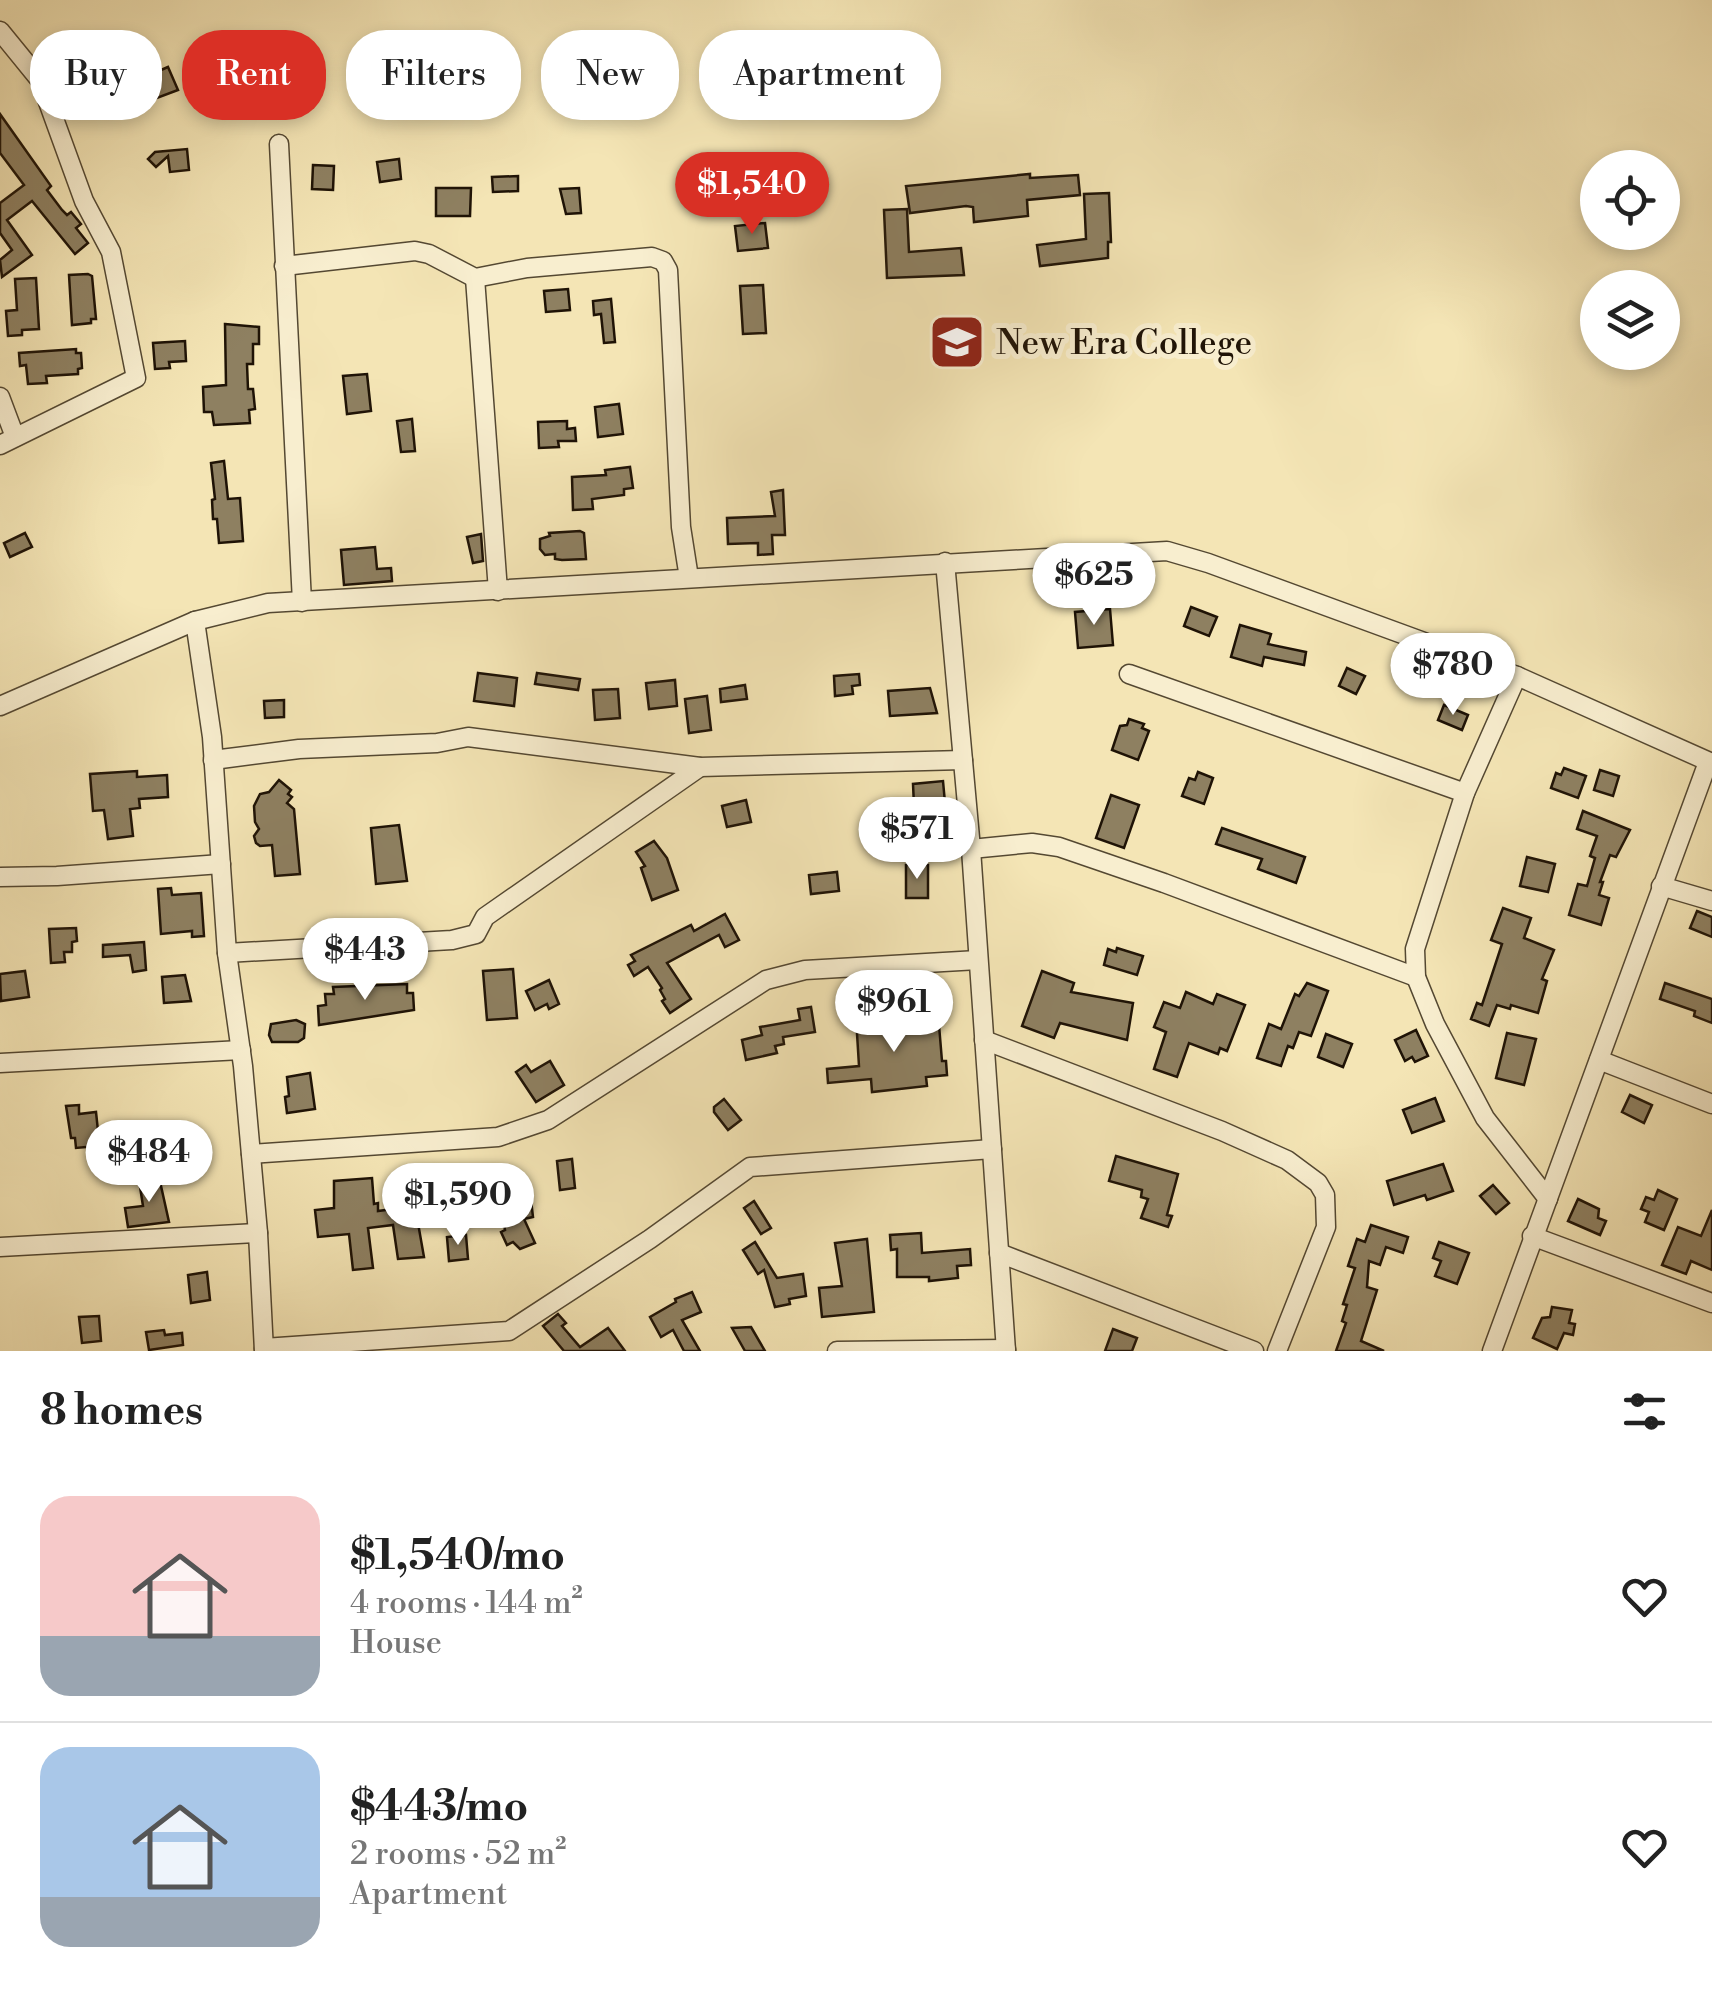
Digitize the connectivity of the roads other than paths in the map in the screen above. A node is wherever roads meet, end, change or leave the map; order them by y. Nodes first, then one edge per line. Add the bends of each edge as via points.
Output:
1 (0, 31) edge
2 (278, 144) dead end
3 (284, 266) junction
4 (475, 278) junction
5 (0, 398) edge
6 (8, 441) edge
7 (945, 562) junction
8 (688, 578) junction
9 (498, 591) junction
10 (302, 602) junction
11 (194, 621) junction
12 (1129, 674) dead end
13 (1518, 676) junction
14 (0, 706) edge
15 (213, 760) junction
16 (964, 760) junction
17 (1710, 763) edge
18 (700, 767) junction
19 (1465, 794) junction
20 (971, 848) junction
21 (220, 864) junction
22 (0, 876) edge
23 (1661, 886) junction
24 (1712, 901) edge
25 (227, 953) junction
26 (978, 960) junction
27 (1416, 978) junction
28 (984, 1040) junction
29 (241, 1050) junction
30 (1599, 1060) junction
31 (0, 1062) edge
32 (1712, 1104) edge
33 (992, 1149) junction
34 (251, 1154) junction
35 (1548, 1199) junction
36 (258, 1233) junction
37 (1532, 1236) junction
38 (0, 1246) edge
39 (999, 1254) junction
40 (1712, 1303) edge
41 (264, 1350) edge
42 (1006, 1350) edge
43 (837, 1351) edge
44 (1254, 1351) edge
45 (1277, 1351) edge
46 (1492, 1351) edge

1 - 6 street via 40,80 84,201 112,252 136,378
2 - 3 street
3 - 4 street via 415,252
3 - 10 street
4 - 8 street via 634,258 663,261
4 - 9 street
5 - 6 street
7 - 8 street
7 - 13 street via 1167,551
7 - 16 street
8 - 9 street
9 - 10 street
10 - 11 street
11 - 14 street
11 - 15 street
12 - 19 street
13 - 17 street
13 - 19 street
15 - 18 street via 468,737
15 - 21 street
16 - 18 street
16 - 20 street
17 - 23 street
18 - 25 street via 485,918 476,934
19 - 27 street via 1414,949
20 - 26 street
20 - 27 street via 1059,847
21 - 22 street
21 - 25 street
23 - 24 street
23 - 30 street
25 - 29 street
26 - 28 street
26 - 34 street via 805,970 766,980 548,1120 498,1137
27 - 35 street via 1486,1118
28 - 33 street
28 - 45 street via 1222,1131 1288,1160 1318,1184 1326,1227
29 - 31 street
29 - 34 street
30 - 32 street
30 - 35 street
33 - 39 street
33 - 41 street via 750,1168 510,1331
34 - 36 street
35 - 37 street
36 - 38 street
36 - 41 street
37 - 40 street
37 - 46 street
39 - 42 street
39 - 44 street
42 - 43 street

